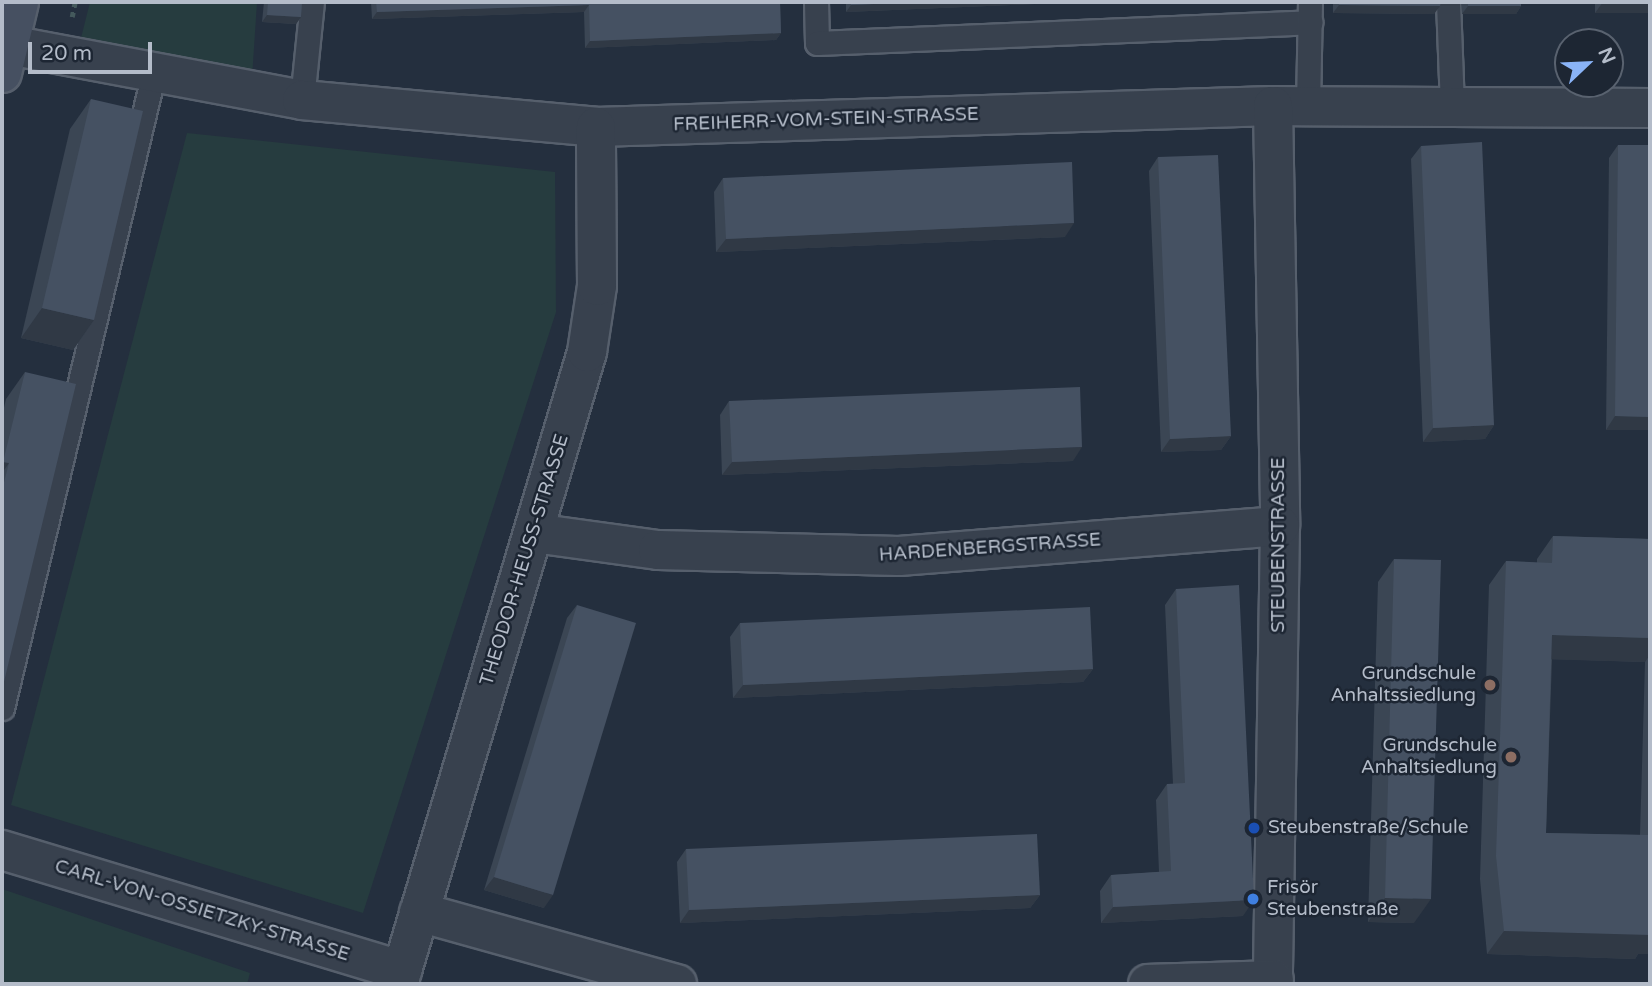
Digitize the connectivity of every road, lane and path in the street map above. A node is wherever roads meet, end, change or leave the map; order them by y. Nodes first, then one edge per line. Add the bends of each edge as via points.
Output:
1 (19, 2) edge
2 (312, 2) edge
3 (816, 2) edge
4 (1448, 2) edge
5 (1311, 12) edge
6 (5, 59) edge
7 (153, 76) junction
8 (302, 100) junction
9 (1291, 106) junction
10 (1452, 106) junction
11 (1650, 108) edge
12 (596, 127) junction
13 (1280, 526) junction
14 (534, 533) junction
15 (2, 708) edge
16 (2, 850) edge
17 (419, 912) junction
18 (400, 978) edge
19 (1274, 982) edge
20 (677, 984) edge
21 (1148, 984) edge

1 - 6 street
2 - 8 lane
3 - 5 lane via 817,43
4 - 10 lane
5 - 9 lane
6 - 7 street, FREIHERR-VOM-STEIN-STRASSE
7 - 8 street, FREIHERR-VOM-STEIN-STRASSE
7 - 15 lane
8 - 12 street, FREIHERR-VOM-STEIN-STRASSE
9 - 10 street, FREIHERR-VOM-STEIN-STRASSE
9 - 12 street, FREIHERR-VOM-STEIN-STRASSE
9 - 13 street, STEUBENSTRASSE
10 - 11 street, FREIHERR-VOM-STEIN-STRASSE
12 - 14 street, THEODOR-HEUSS-STRASSE via 595,299 587,352
13 - 14 street, HARDENBERGSTRASSE via 899,556 658,550
13 - 19 street, STEUBENSTRASSE
14 - 17 street, THEODOR-HEUSS-STRASSE
16 - 18 street, CARL-VON-OSSIETZKY-STRASSE
17 - 18 street, THEODOR-HEUSS-STRASSE
17 - 20 street
19 - 21 street

